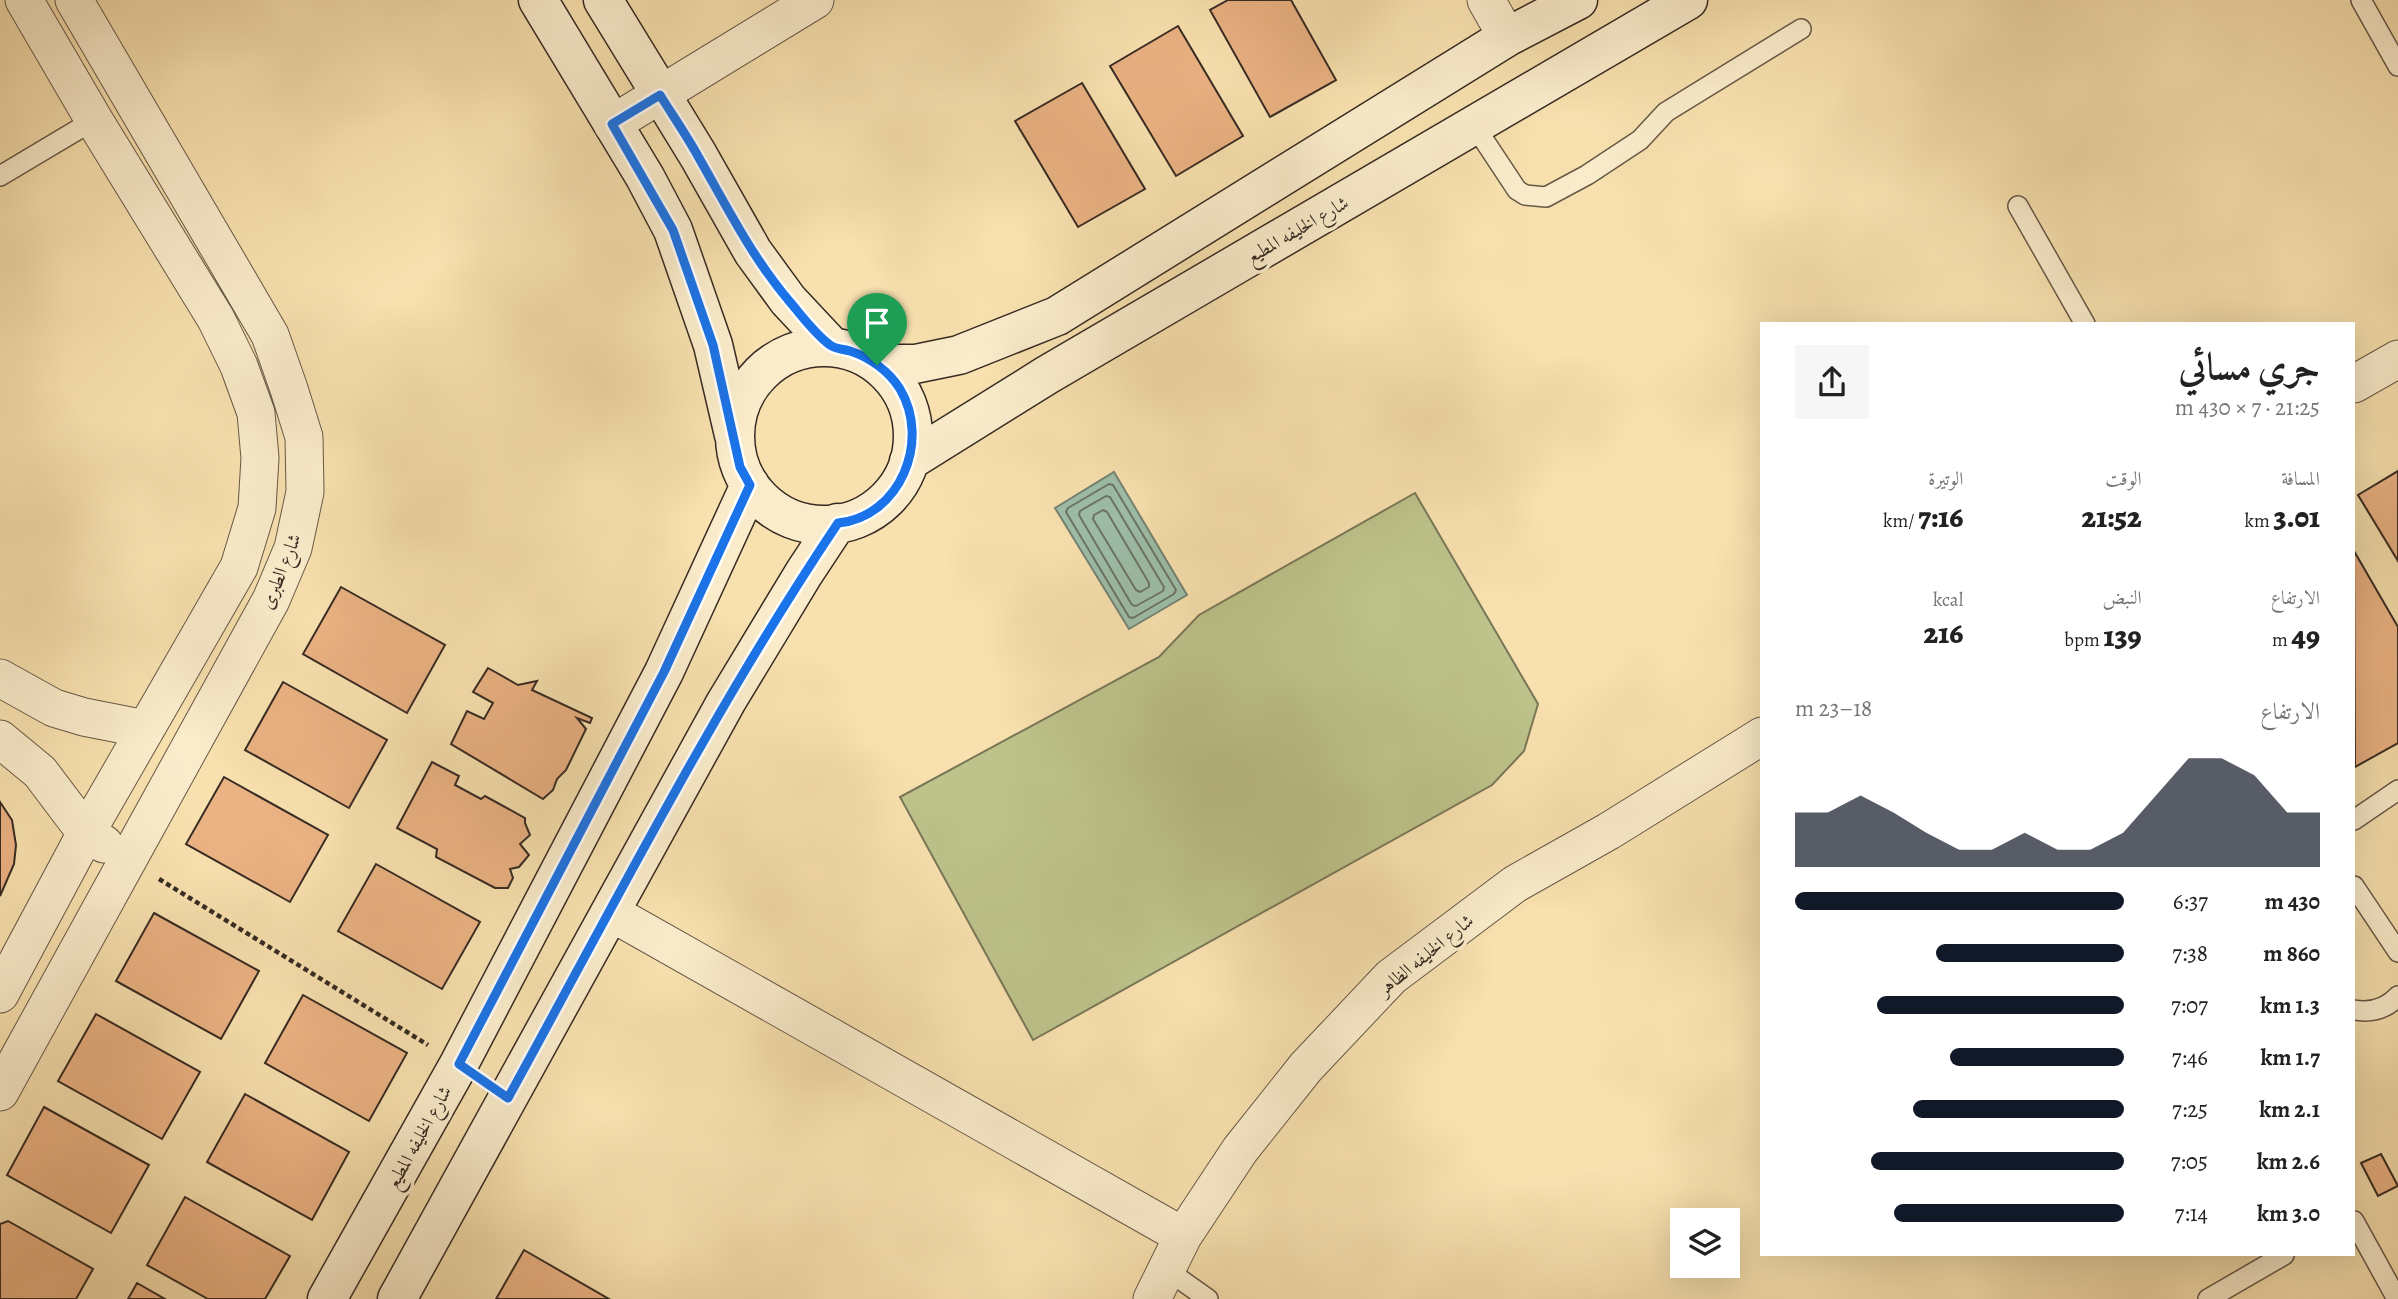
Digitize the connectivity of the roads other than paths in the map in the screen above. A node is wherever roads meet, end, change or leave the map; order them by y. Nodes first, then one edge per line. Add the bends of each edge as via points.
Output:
1 (24, 0) edge
2 (74, 0) edge
3 (538, 0) edge
4 (603, 0) edge
5 (815, 0) edge
6 (1486, 0) edge
7 (1688, 0) edge
8 (2361, 0) edge
9 (1571, 2) edge
10 (1801, 29) dead end
11 (1507, 37) junction
12 (2398, 65) edge
13 (660, 95) junction
14 (94, 120) junction
15 (612, 124) junction
16 (1474, 125) junction
17 (0, 176) edge
18 (2018, 206) dead end
19 (2084, 322) edge
20 (832, 347) junction
21 (2398, 359) edge
22 (877, 365) junction
23 (2355, 383) edge
24 (734, 435) junction
25 (909, 461) junction
26 (750, 485) junction
27 (838, 523) junction
28 (0, 678) edge
29 (145, 729) junction
30 (1760, 737) edge
31 (0, 738) edge
32 (2398, 790) edge
33 (2355, 819) edge
34 (86, 833) junction
35 (128, 860) junction
36 (2355, 888) edge
37 (610, 912) junction
38 (2398, 952) edge
39 (0, 994) edge
40 (2398, 996) edge
41 (2355, 1010) edge
42 (0, 1092) edge
43 (2355, 1223) edge
44 (1183, 1236) junction
45 (2282, 1256) edge
46 (1159, 1285) edge
47 (327, 1299) edge
48 (397, 1299) edge
49 (1208, 1299) edge
50 (2208, 1299) edge
51 (2397, 1299) edge

1 - 14 street, شارع الطبرى
2 - 35 street, شارع الطبرى via 270,335 304,437 305,492 293,548 271,600
3 - 15 street
4 - 13 street
5 - 13 street
6 - 11 street
7 - 16 street, شارع الخليفه المطيع
8 - 12 lane
9 - 11 street
10 - 16 lane via 1665,111 1640,140 1546,197 1517,190
11 - 22 street via 1057,316 959,355 915,364
13 - 15 street
13 - 20 street via 753,251 788,300
14 - 17 lane
14 - 29 street, شارع الطبرى via 216,319 256,413 260,458 257,508 239,567
15 - 24 street via 673,230 713,345
16 - 25 street, شارع الخليفه المطيع
18 - 19 lane
20 - 22 street
20 - 24 street via 802,350 775,361 753,381 739,407
21 - 23 street
22 - 25 street via 900,388 912,419
24 - 26 street via 740,467
25 - 27 street via 891,495 873,511
26 - 27 street via 784,517 817,526
26 - 47 street, شارع الخليفه المطيع via 664,672 459,1064
27 - 37 street via 726,702
28 - 29 street via 54,708
29 - 34 street, شارع الطبرى
30 - 44 street, شارع الخليفه الظاهر via 1515,884 1391,977 1306,1067 1240,1150
31 - 34 street via 40,772
32 - 33 lane
34 - 35 street
34 - 39 street, شارع الطبرى
35 - 42 street, شارع الطبرى
36 - 38 lane
37 - 44 street
37 - 48 street
40 - 41 lane via 2367,1012
43 - 51 lane
44 - 46 street, شارع الخليفه الظاهر
45 - 50 lane
46 - 49 lane

